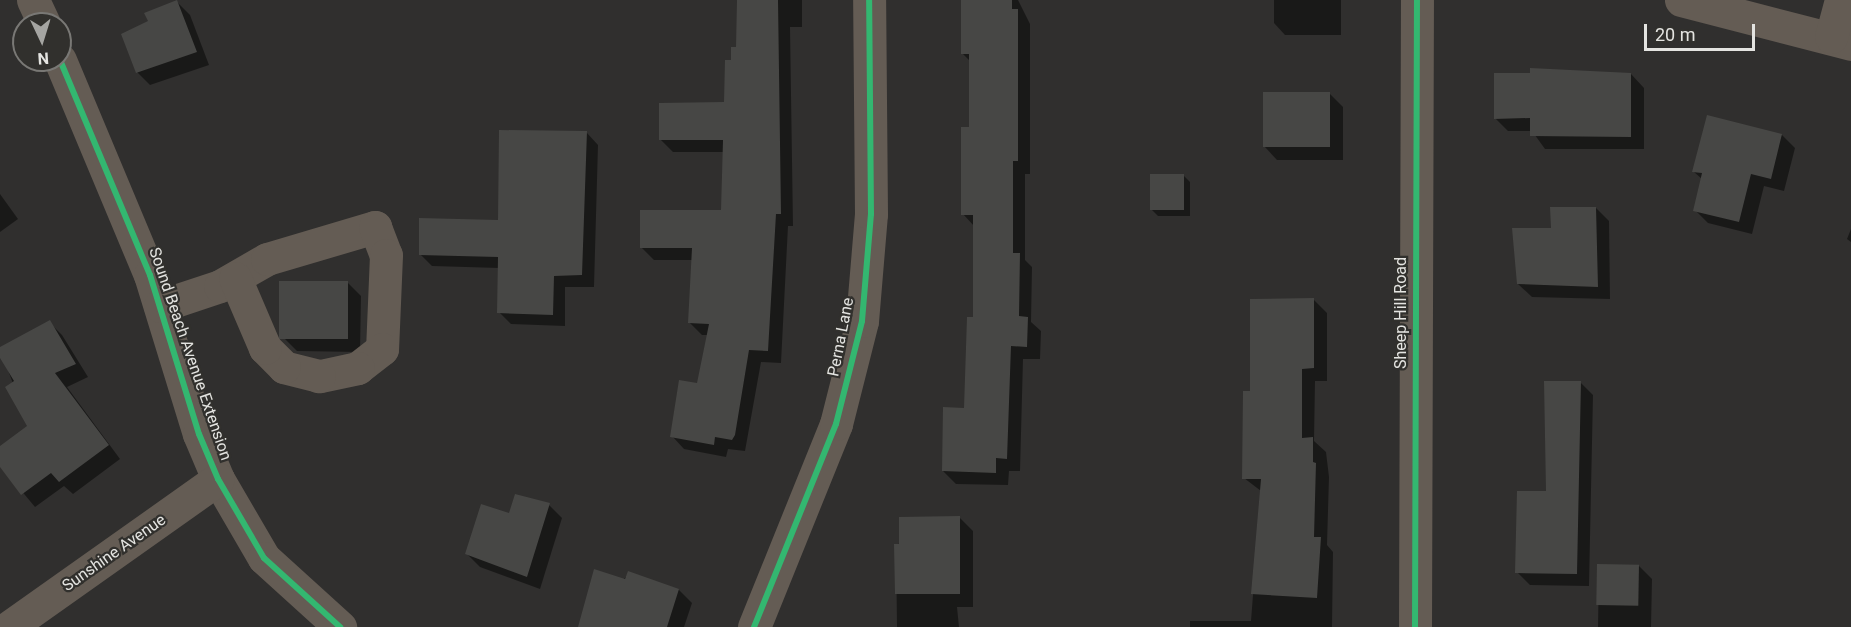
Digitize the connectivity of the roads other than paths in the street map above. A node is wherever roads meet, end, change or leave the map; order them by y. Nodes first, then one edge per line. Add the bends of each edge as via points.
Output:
1 (869, 0) edge
2 (1416, 0) edge
3 (1681, 0) edge
4 (1841, 0) edge
5 (1841, 41) edge
6 (65, 72) edge
7 (235, 278) junction
8 (160, 306) junction
9 (218, 479) junction
10 (9, 627) edge
11 (340, 627) edge
12 (754, 627) edge
13 (1415, 627) edge

1 - 12 street, Perna Lane via 871,214 862,321 836,424
2 - 13 street, Sheep Hill Road
3 - 5 street
4 - 5 street
6 - 8 street, Sound Beach Avenue Extension
7 - 7 street via 267,260 375,227 386,255 382,349 358,368 319,376 284,367 265,348
7 - 8 street
8 - 9 street, Sound Beach Avenue Extension via 199,434
9 - 10 street, Sunshine Avenue
9 - 11 street, Sound Beach Avenue Extension via 264,558

